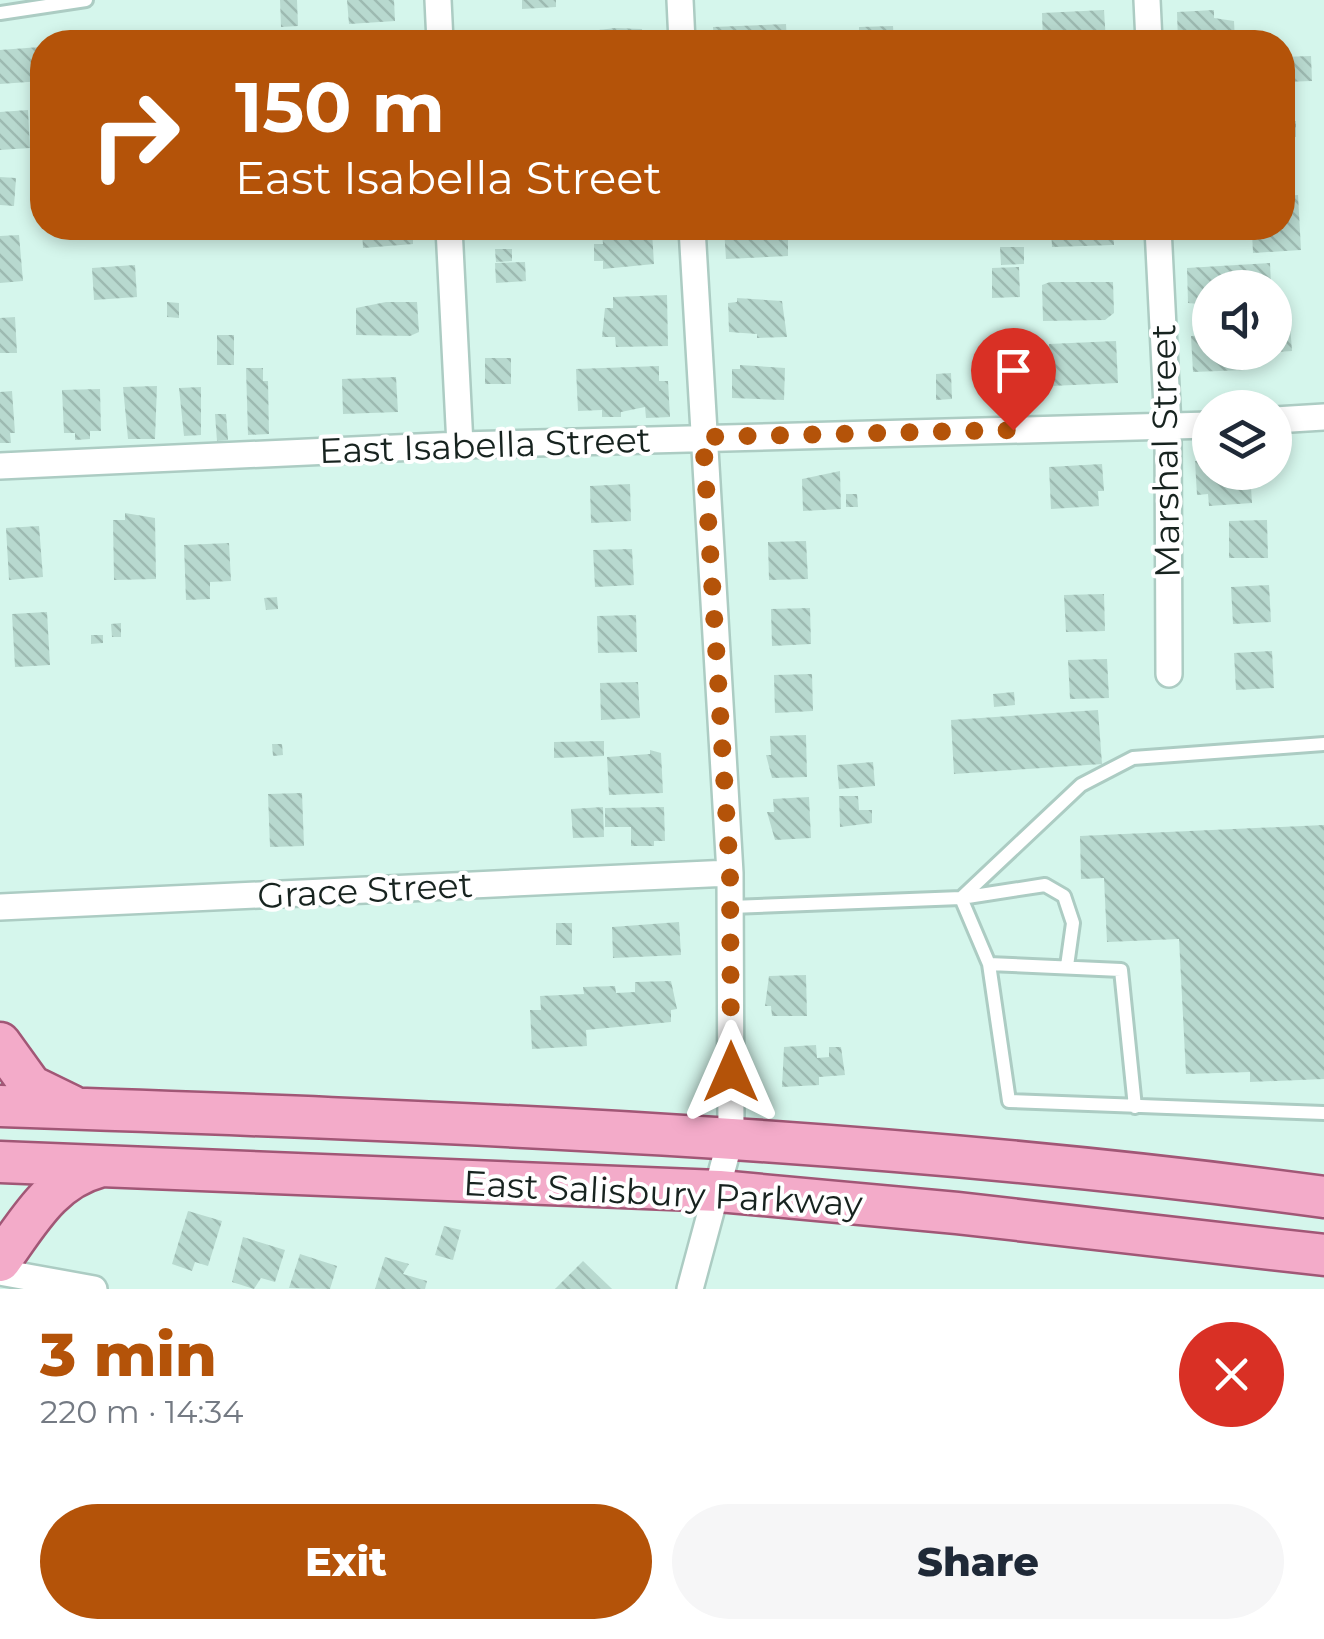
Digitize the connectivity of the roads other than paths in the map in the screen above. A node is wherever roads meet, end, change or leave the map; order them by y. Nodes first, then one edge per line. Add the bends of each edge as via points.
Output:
1 (86, 0) edge
2 (438, 0) edge
3 (680, 0) edge
4 (1147, 0) edge
5 (0, 13) edge
6 (439, 30) edge
7 (681, 30) edge
8 (1148, 30) edge
9 (450, 240) edge
10 (693, 240) edge
11 (1159, 240) edge
12 (1324, 417) edge
13 (1292, 419) edge
14 (1192, 425) edge
15 (1168, 427) junction
16 (703, 437) junction
17 (460, 445) junction
18 (0, 466) edge
19 (1169, 674) dead end
20 (1324, 744) edge
21 (730, 873) junction
22 (961, 898) junction
23 (0, 907) edge
24 (731, 907) junction
25 (988, 964) junction
26 (1067, 966) junction
27 (0, 1043) edge
28 (0, 1106) edge
29 (1135, 1106) junction
30 (80, 1109) junction
31 (1324, 1113) edge
32 (732, 1137) junction
33 (0, 1162) edge
34 (107, 1165) junction
35 (719, 1191) junction
36 (1324, 1197) edge
37 (1324, 1255) edge
38 (0, 1262) edge
39 (0, 1272) edge
40 (94, 1289) edge
41 (690, 1289) edge

1 - 5 lane
2 - 6 street
3 - 7 street
4 - 8 street
9 - 17 street
10 - 16 street
11 - 15 street, Marshal Street
12 - 13 street
14 - 15 street, East Isabella Street
15 - 16 street, East Isabella Street
15 - 19 street, Marshal Street
16 - 17 street, East Isabella Street
16 - 21 street
17 - 18 street, East Isabella Street
20 - 22 lane via 1133,758 1081,785
21 - 23 street, Grace Street
21 - 24 street
22 - 24 lane
22 - 25 lane
22 - 26 lane via 1045,885 1064,896 1073,923
24 - 32 street
25 - 26 lane
25 - 29 lane via 1008,1101
26 - 29 lane via 1121,970
27 - 30 main road via 32,1086
28 - 30 main road, East Salisbury Parkway
29 - 31 lane
30 - 32 main road, East Salisbury Parkway
32 - 35 street
32 - 36 main road, East Salisbury Parkway
33 - 34 main road, East Salisbury Parkway
34 - 35 main road, East Salisbury Parkway
34 - 38 main road via 61,1182
35 - 37 main road, East Salisbury Parkway
35 - 41 street
39 - 40 street

